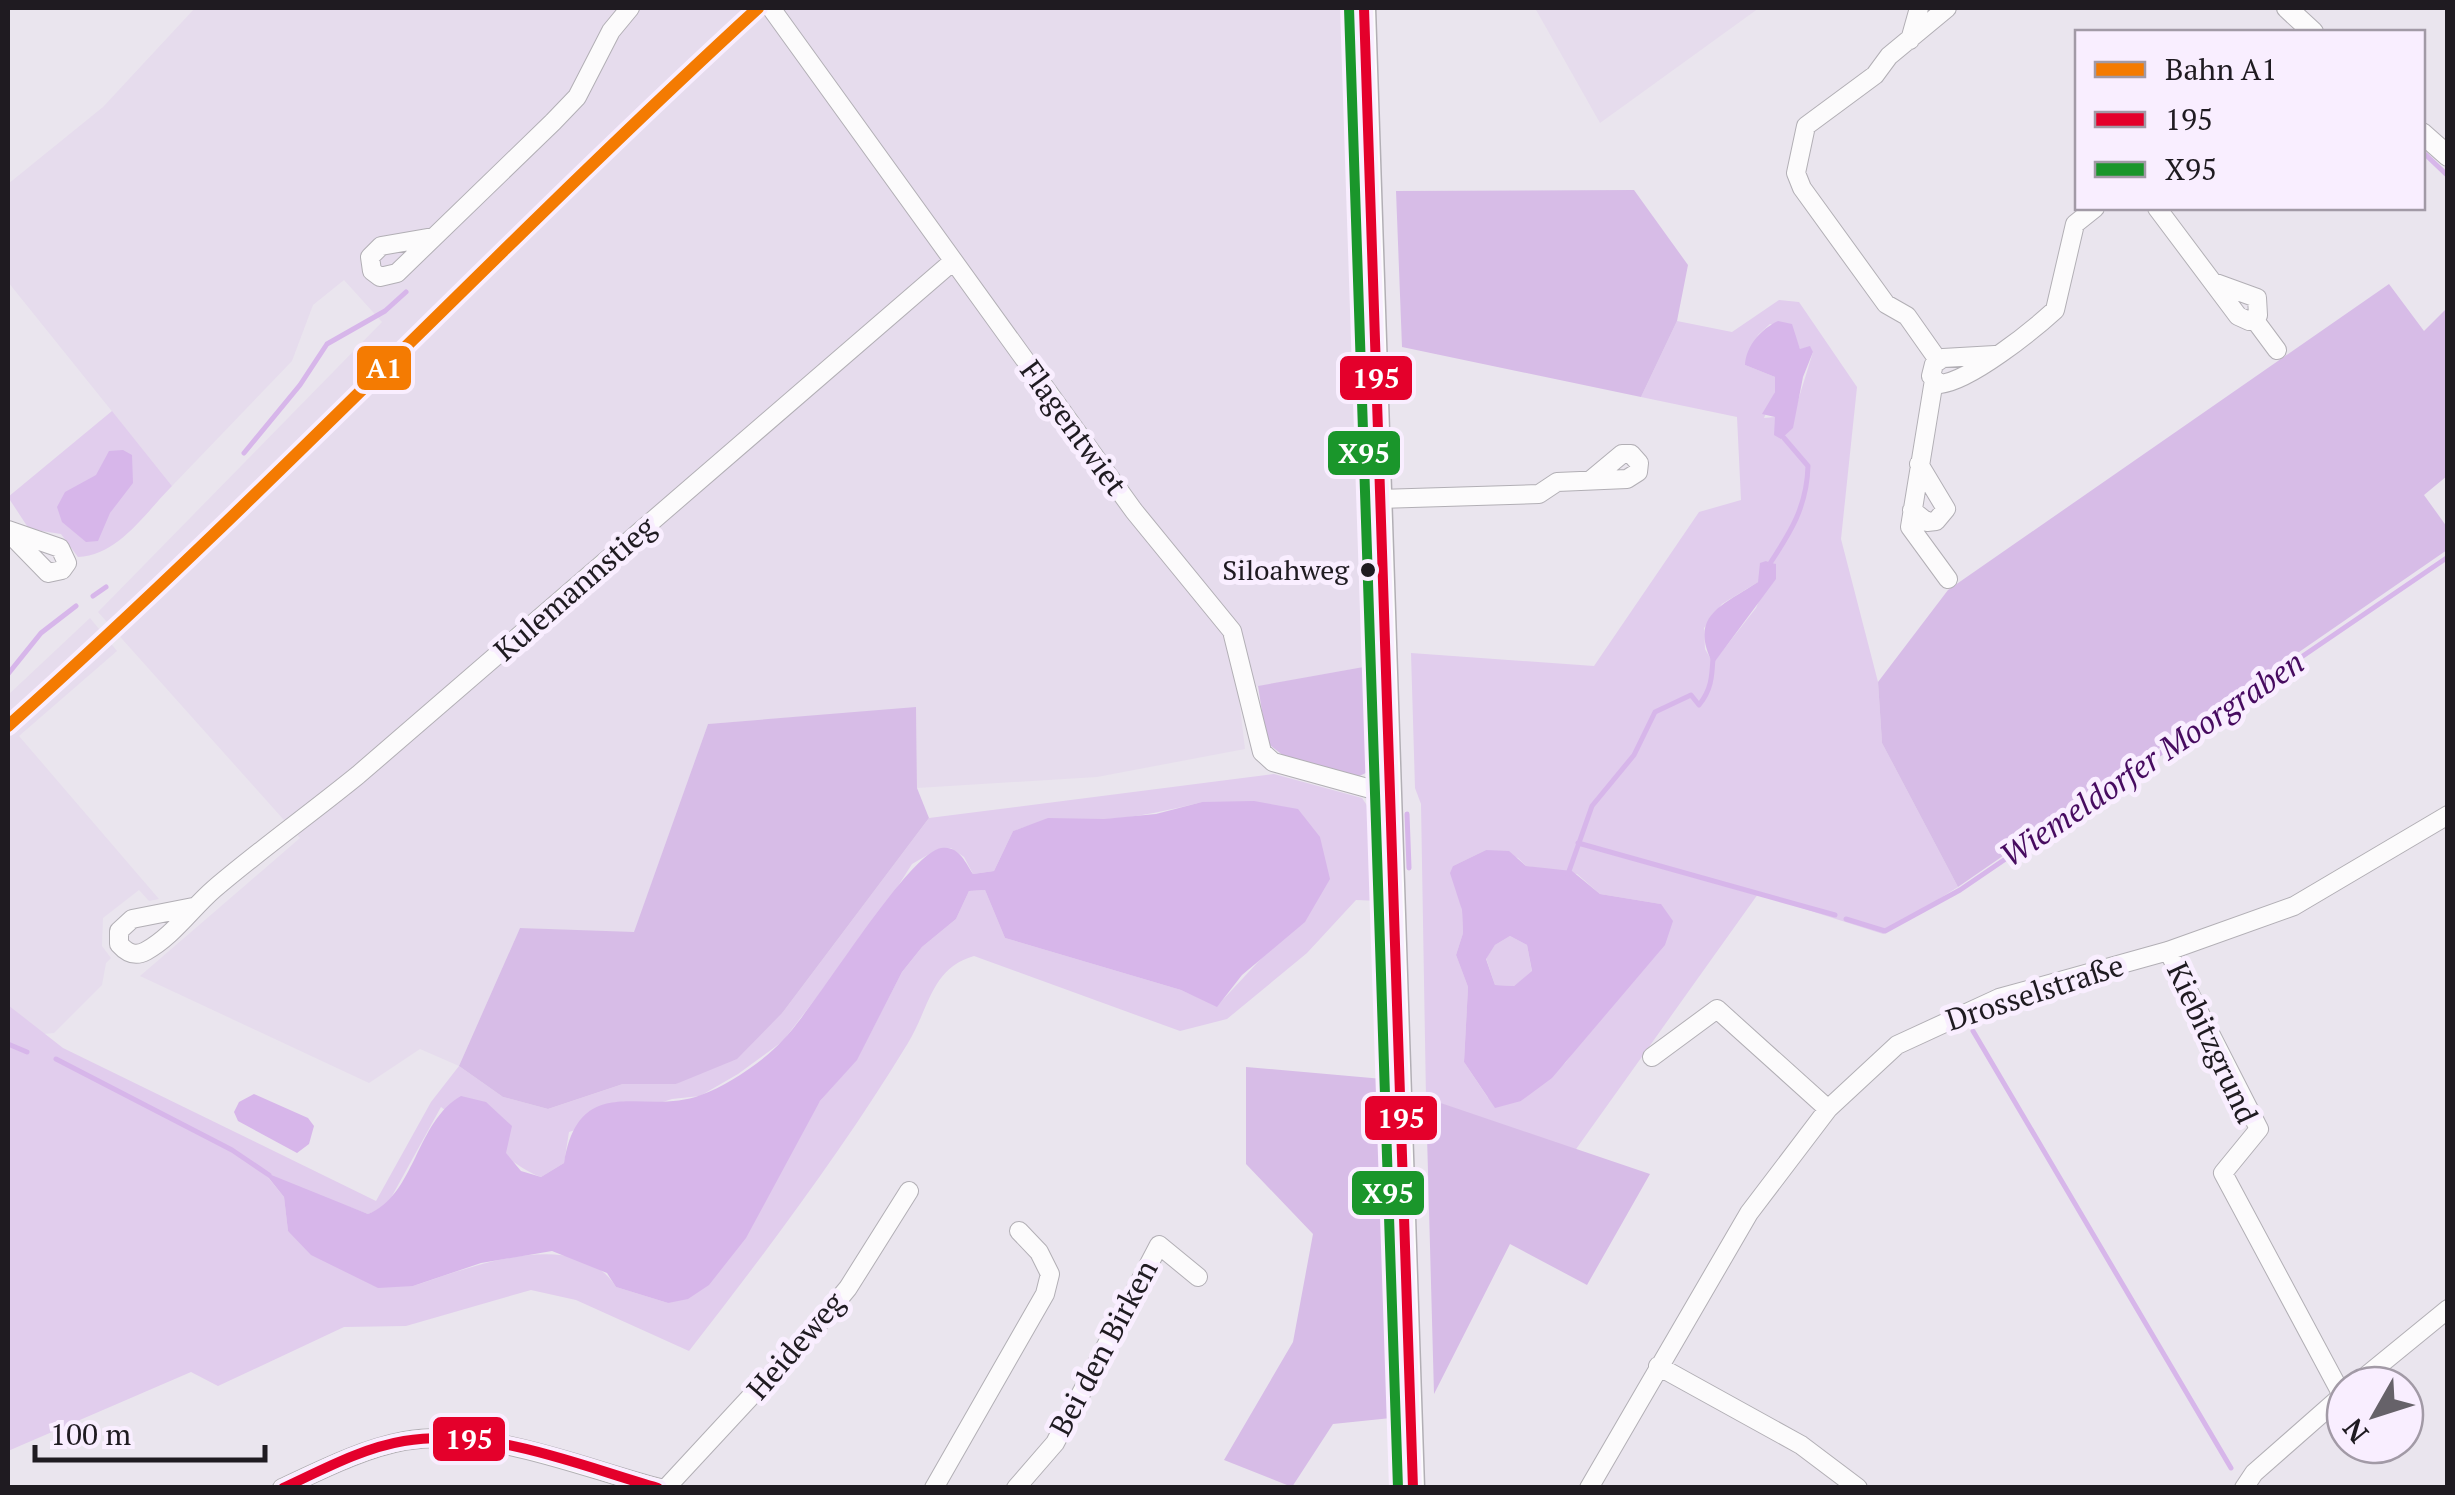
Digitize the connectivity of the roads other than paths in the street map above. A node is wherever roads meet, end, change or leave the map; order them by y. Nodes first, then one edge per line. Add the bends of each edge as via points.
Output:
1 (630, 8) edge
2 (771, 8) edge
3 (1364, 8) edge
4 (1919, 8) edge
5 (1947, 8) edge
6 (2286, 8) edge
7 (2312, 30) edge
8 (1910, 40) junction
9 (2425, 136) edge
10 (2448, 156) edge
11 (2092, 210) edge
12 (2159, 210) edge
13 (433, 238) dead end
14 (952, 264) junction
15 (2278, 350) dead end
16 (1994, 355) junction
17 (1938, 360) junction
18 (1934, 380) junction
19 (1919, 464) junction
20 (1592, 479) dead end
21 (1380, 499) junction
22 (1912, 510) junction
23 (1948, 579) dead end
24 (1388, 789) junction
25 (2448, 815) edge
26 (193, 907) dead end
27 (2168, 951) junction
28 (1652, 1057) dead end
29 (1828, 1109) junction
30 (909, 1191) dead end
31 (1019, 1231) dead end
32 (1198, 1277) dead end
33 (2448, 1309) edge
34 (2333, 1365) edge
35 (2380, 1365) edge
36 (1658, 1366) junction
37 (2325, 1411) edge
38 (618, 1483) edge
39 (282, 1488) edge
40 (663, 1488) edge
41 (934, 1488) edge
42 (1016, 1488) edge
43 (1414, 1488) edge
44 (1589, 1488) edge
45 (1858, 1488) edge
46 (2244, 1488) edge

1 - 13 street via 577,97
2 - 14 street, Flagentwiet
3 - 21 main road
4 - 8 street
5 - 8 street
6 - 7 street
8 - 17 street via 1875,76 1806,126 1796,173 1886,304 1907,316
9 - 10 street
11 - 16 street via 2072,233 2057,307
12 - 15 street via 2238,316 2254,319
14 - 24 street, Flagentwiet via 1162,548 1232,631 1262,752 1273,762
14 - 26 street, Kulemannstieg via 358,775
16 - 17 street
16 - 18 street via 1952,382
17 - 18 street
18 - 19 street
19 - 22 street
19 - 22 street via 1946,509 1926,522
20 - 21 street via 1557,482 1539,494
21 - 24 main road
22 - 23 street via 1911,530
24 - 43 main road
25 - 27 street, Drosselstraße via 2294,906
27 - 29 street, Drosselstraße via 2002,997 1948,1019 1896,1045
27 - 34 street, Kiebitzgrund via 2259,1129 2224,1173
28 - 29 street via 1716,1010
29 - 36 street, Drosselstraße via 1749,1212
30 - 40 street, Heideweg via 819,1324
31 - 41 street via 1050,1274 1045,1294
32 - 42 street, Bei den Birken via 1158,1245 1056,1444
33 - 35 street
36 - 44 street, Drosselstraße
36 - 45 street via 1801,1445
37 - 46 street
38 - 39 street via 519,1450 428,1439 358,1454
38 - 40 street

